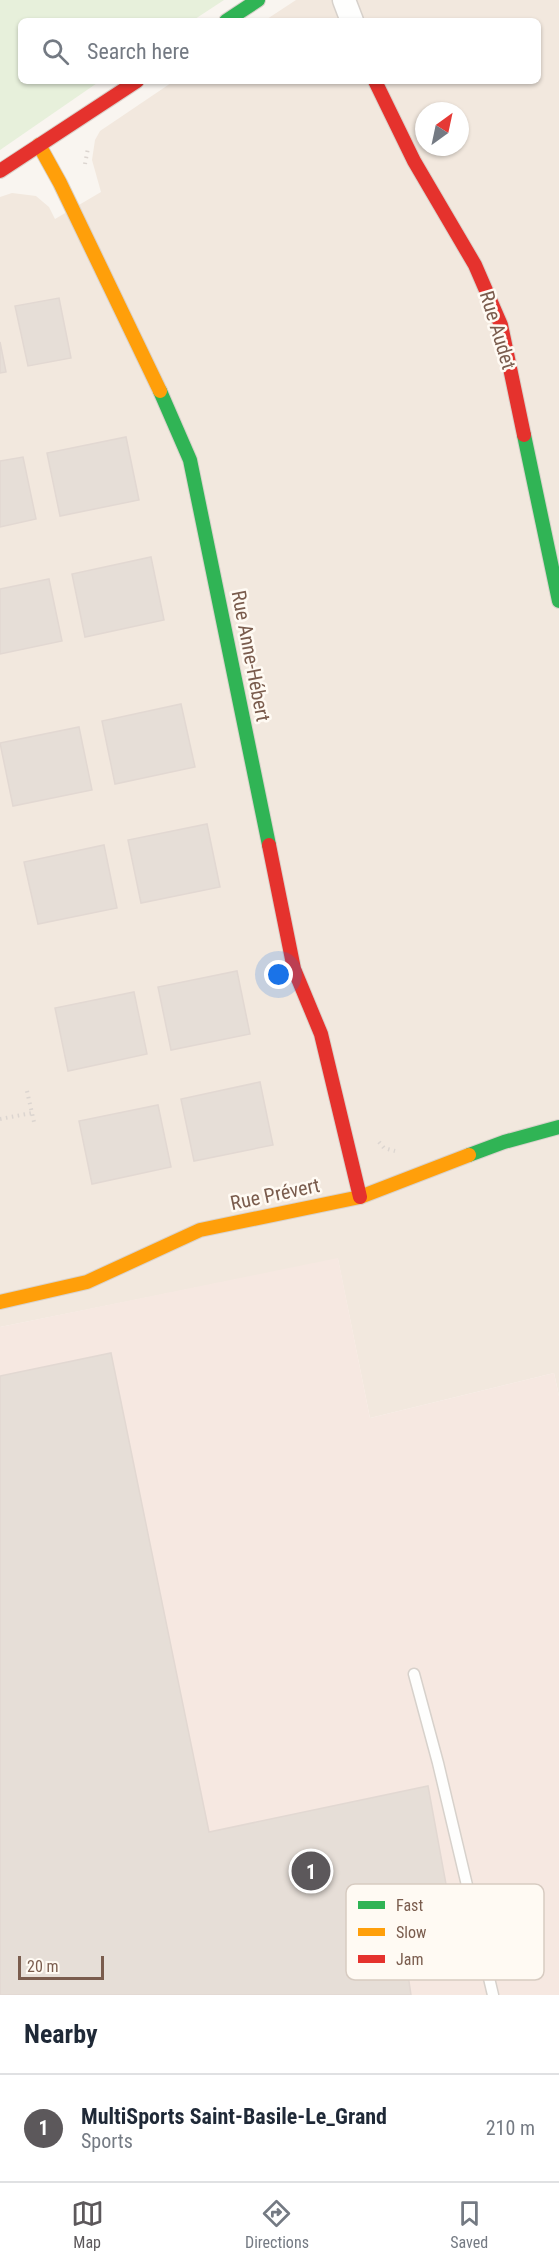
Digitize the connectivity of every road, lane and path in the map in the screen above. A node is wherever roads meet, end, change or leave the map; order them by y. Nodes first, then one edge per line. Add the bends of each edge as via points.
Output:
1 (258, 0) edge
2 (344, 0) edge
3 (231, 18) edge
4 (351, 18) edge
5 (132, 84) edge
6 (376, 84) edge
7 (39, 146) junction
8 (0, 171) edge
9 (559, 601) edge
10 (27, 1091) dead end
11 (32, 1113) junction
12 (0, 1119) edge
13 (34, 1122) dead end
14 (559, 1127) edge
15 (360, 1197) junction
16 (0, 1302) edge
17 (414, 1674) dead end
18 (467, 1884) edge
19 (489, 1980) edge
20 (493, 1995) edge

1 - 3 street
2 - 4 street
5 - 7 street
6 - 9 street, Rue Audet via 414,161 475,265 501,325
7 - 8 street
7 - 15 street, Rue Anne-Hébert via 190,460 294,969 321,1034
10 - 11 path
11 - 12 path
11 - 13 path
14 - 15 street, Rue Prévert via 504,1142
15 - 16 street, Rue Prévert via 200,1230 98,1278
17 - 18 lane
19 - 20 lane

